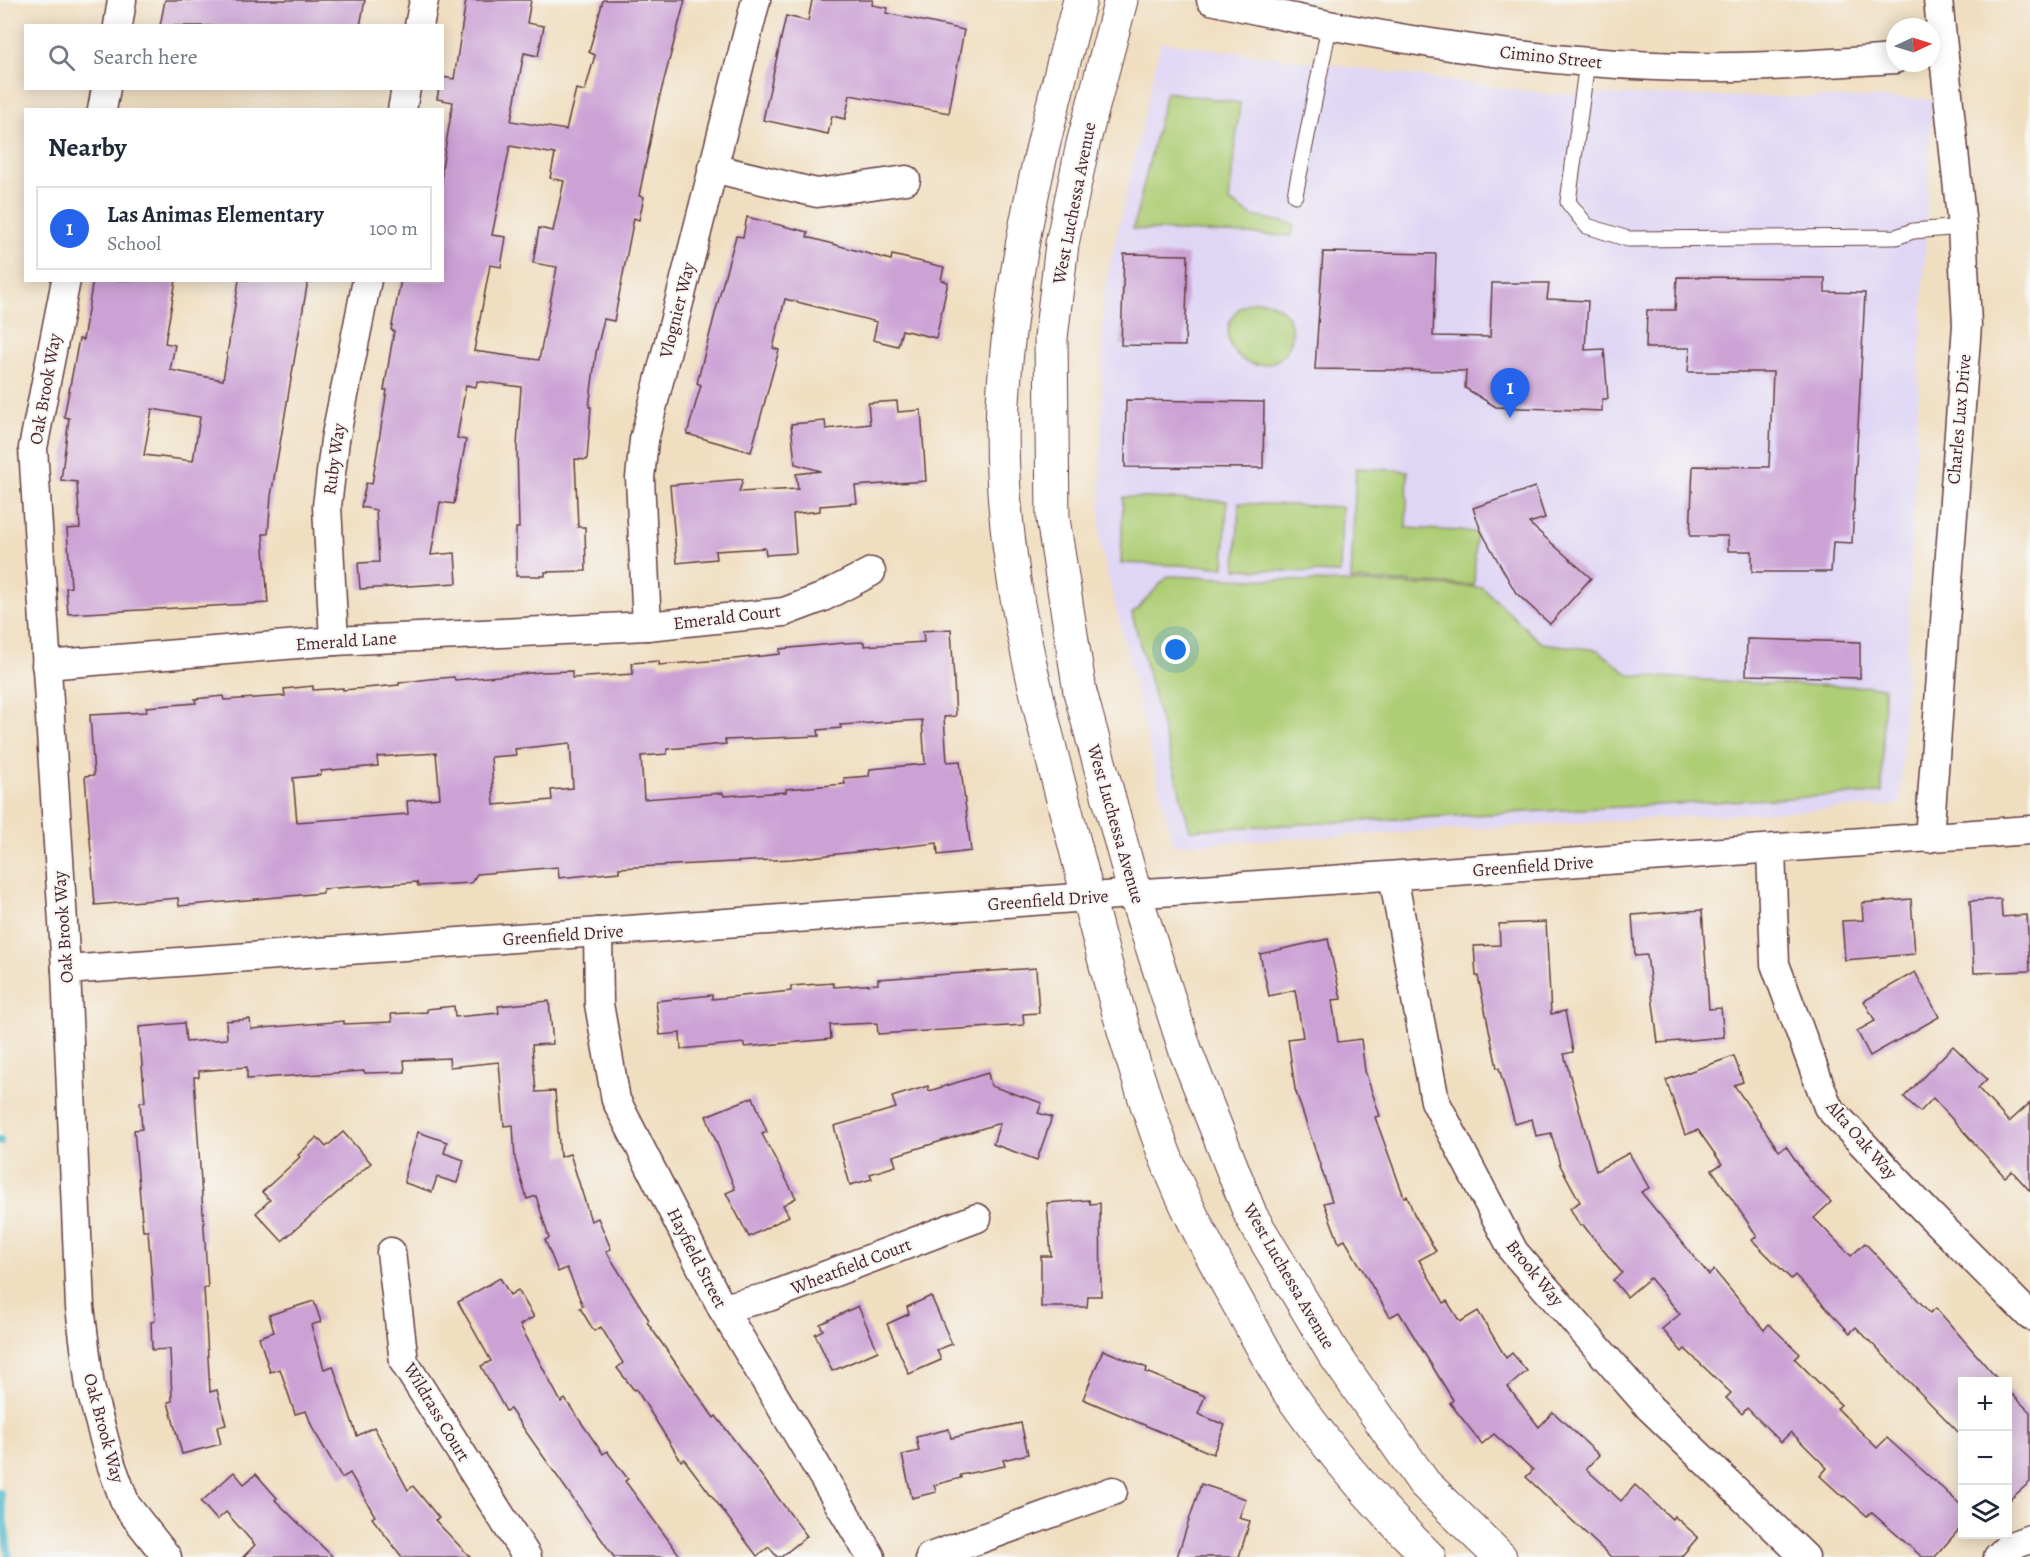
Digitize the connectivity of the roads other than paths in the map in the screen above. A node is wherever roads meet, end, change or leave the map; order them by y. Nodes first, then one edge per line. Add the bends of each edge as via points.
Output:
1 (122, 0) edge
2 (424, 0) edge
3 (756, 0) edge
4 (1080, 0) edge
5 (1121, 0) edge
6 (1211, 0) edge
7 (1938, 0) edge
8 (1938, 18) edge
9 (118, 24) edge
10 (419, 24) edge
11 (1329, 27) junction
12 (1886, 60) edge
13 (1587, 62) junction
14 (1939, 72) edge
15 (106, 90) edge
16 (406, 90) edge
17 (102, 108) edge
18 (402, 108) edge
19 (712, 168) junction
20 (906, 180) dead end
21 (1295, 195) dead end
22 (1962, 227) junction
23 (66, 282) edge
24 (367, 282) edge
25 (871, 572) dead end
26 (647, 626) junction
27 (334, 641) junction
28 (46, 665) junction
29 (2030, 830) edge
30 (1929, 838) junction
31 (1771, 849) junction
32 (1393, 876) junction
33 (1135, 894) junction
34 (1089, 897) junction
35 (598, 932) junction
36 (66, 970) junction
37 (977, 1218) dead end
38 (391, 1252) dead end
39 (722, 1308) junction
40 (2030, 1316) edge
41 (1113, 1491) dead end
42 (166, 1557) edge
43 (527, 1557) edge
44 (871, 1557) edge
45 (930, 1557) edge
46 (1429, 1557) edge
47 (1500, 1557) edge
48 (1805, 1557) edge

1 - 9 street
2 - 10 street
3 - 19 street, Vlognier Way
4 - 34 street via 1022,241 1003,404 1003,492 1011,577 1041,714
5 - 33 street, West Luchessa Avenue via 1083,144 1062,244 1051,338 1051,432 1053,519 1080,692
6 - 11 street, Cimino Street
7 - 8 street, Charles Lux Drive
11 - 13 street, Cimino Street
11 - 21 lane
12 - 13 street, Cimino Street via 1734,68
13 - 22 lane via 1568,202 1587,226 1628,239 1778,240 1896,237 1913,231
14 - 22 street, Charles Lux Drive
15 - 17 street
16 - 18 street
19 - 20 street via 817,193
19 - 26 street, Vlognier Way via 645,440 640,478
22 - 30 street, Charles Lux Drive via 1967,325
23 - 28 street, Oak Brook Way via 33,448
24 - 27 street, Ruby Way via 335,440 327,507
25 - 26 street, Emerald Court via 784,612
26 - 27 street, Emerald Lane
27 - 28 street, Emerald Lane
28 - 36 street, Oak Brook Way
29 - 30 street, Greenfield Drive
30 - 31 street, Greenfield Drive
31 - 32 street, Greenfield Drive
31 - 40 street, Alta Oak Way via 1775,964 1828,1107
32 - 33 street, Greenfield Drive
32 - 48 street, Brook Way via 1435,1101 1514,1252 1650,1408
33 - 34 street, Greenfield Drive
33 - 47 street, West Luchessa Avenue via 1186,1052 1251,1216 1332,1351 1424,1483
34 - 35 street, Greenfield Drive
34 - 46 street via 1121,1026 1165,1156 1205,1245 1288,1390 1382,1511
35 - 36 street, Greenfield Drive
35 - 39 street, Hayfield Street via 599,1004 616,1100
36 - 42 street, Oak Brook Way via 80,1307 90,1387 126,1505
37 - 39 street, Wheatfield Court via 769,1297
38 - 43 street, Wildrass Court via 405,1362
39 - 44 street, Hayfield Street
41 - 45 street

